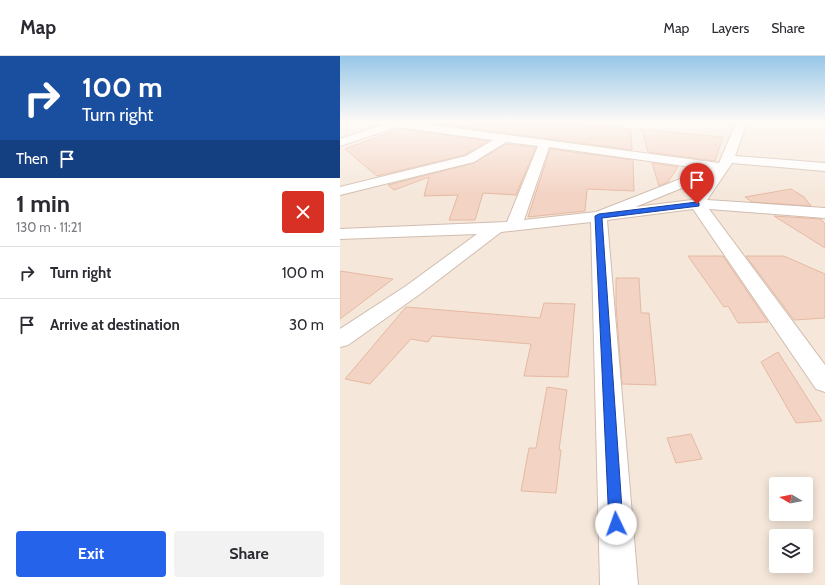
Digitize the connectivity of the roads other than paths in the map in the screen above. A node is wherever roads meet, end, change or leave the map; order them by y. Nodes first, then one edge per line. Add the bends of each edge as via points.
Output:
1 (492, 146) edge
2 (544, 146) edge
3 (561, 146) edge
4 (732, 146) edge
5 (725, 163) junction
6 (825, 167) edge
7 (340, 191) edge
8 (697, 204) junction
9 (825, 213) edge
10 (599, 216) junction
11 (505, 227) junction
12 (340, 234) edge
13 (340, 340) edge
14 (825, 383) edge
15 (619, 585) edge

1 - 7 street via 470,159
2 - 11 street
3 - 5 street
4 - 5 street
5 - 6 street
5 - 8 street
5 - 10 street
8 - 9 street
8 - 10 street
8 - 14 street
10 - 11 street
10 - 15 street
11 - 12 street
11 - 13 street

